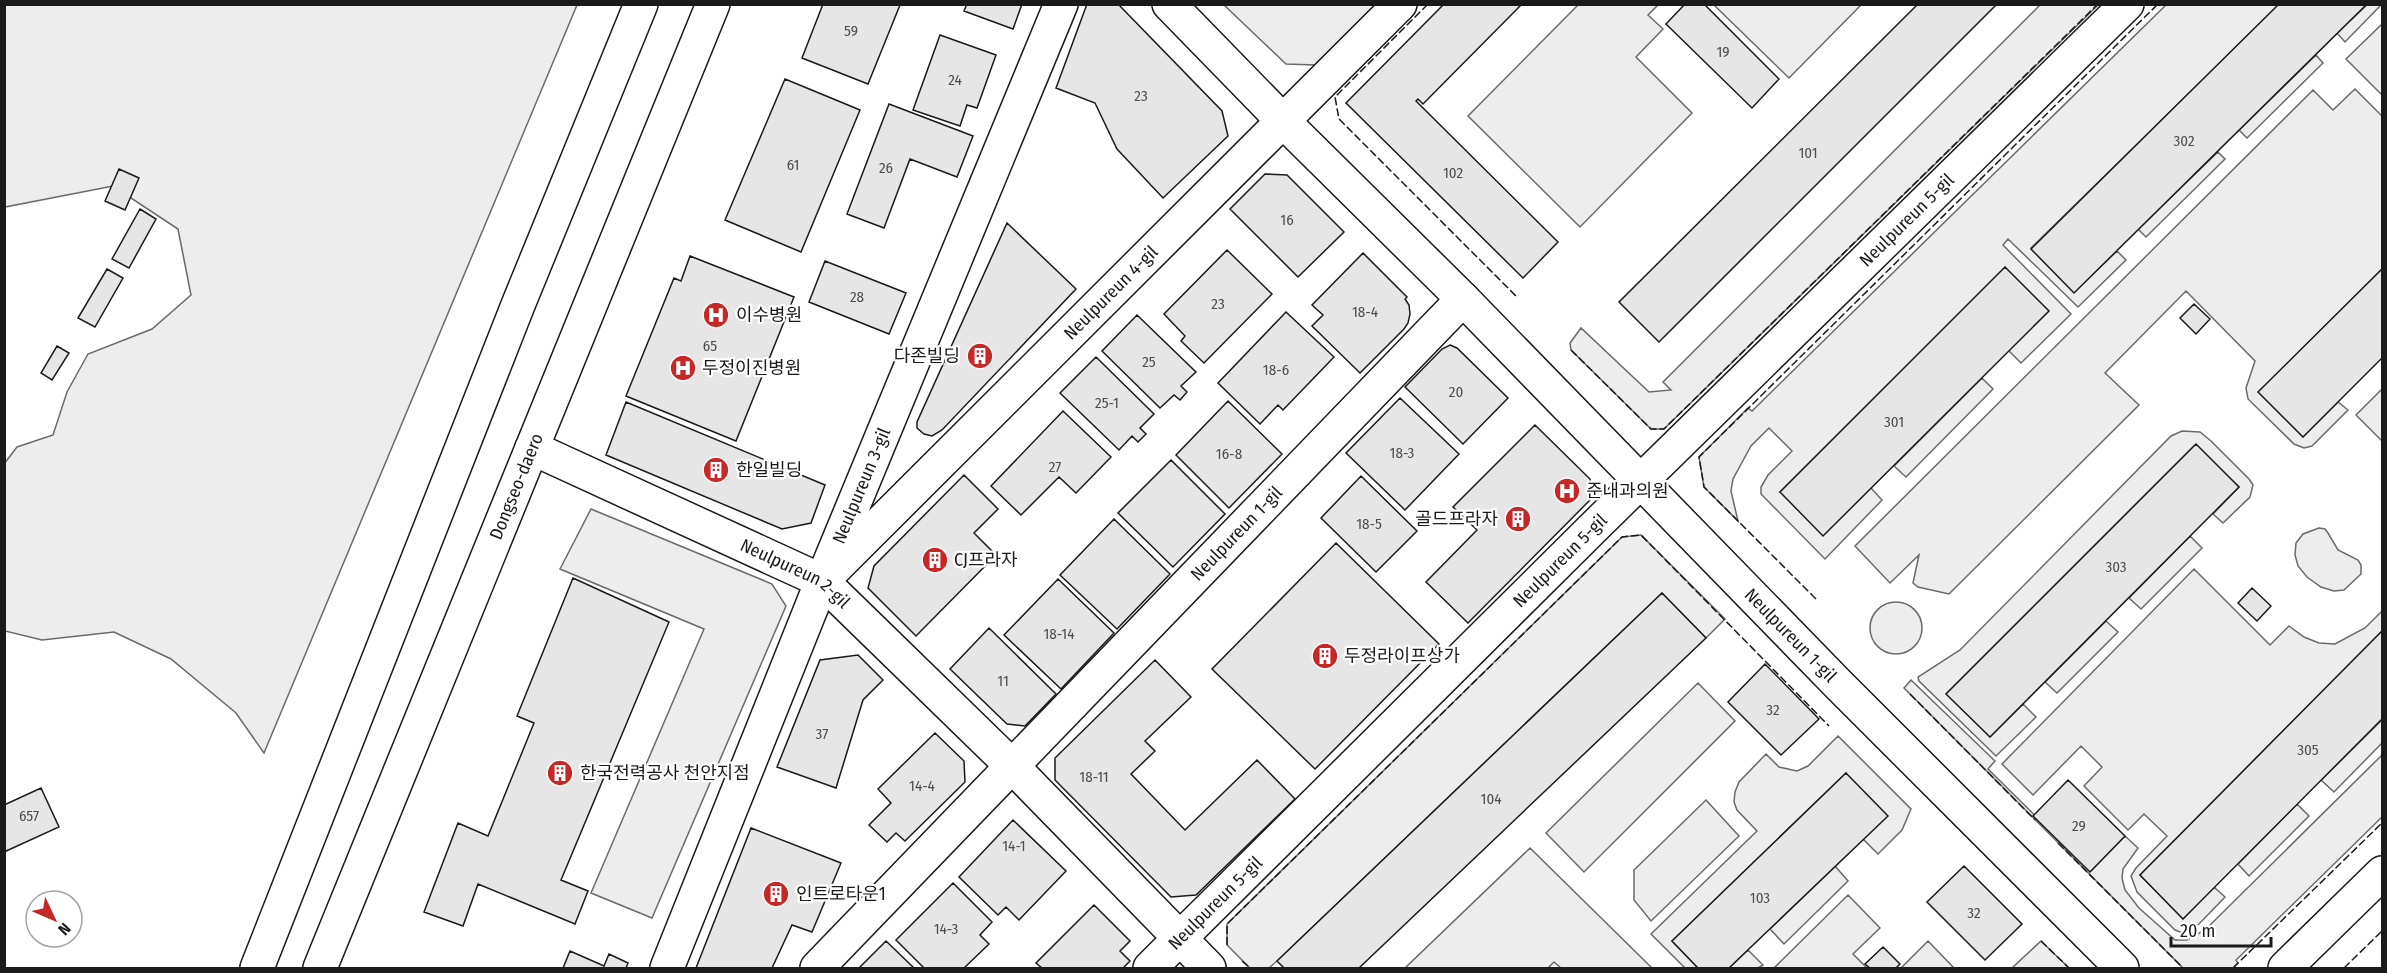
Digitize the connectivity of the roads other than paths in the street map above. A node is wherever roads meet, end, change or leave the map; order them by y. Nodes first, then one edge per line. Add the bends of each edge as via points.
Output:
1 (641, 4) edge
2 (713, 4) edge
3 (1061, 4) edge
4 (1169, 4) edge
5 (1400, 4) edge
6 (2127, 4) edge
7 (1283, 122) junction
8 (1463, 299) junction
9 (532, 448) junction
10 (1642, 482) junction
11 (822, 581) junction
12 (1012, 766) junction
13 (2382, 873) edge
14 (1181, 938) junction
15 (257, 969) edge
16 (320, 969) edge
17 (668, 969) edge
18 (817, 969) edge
19 (1150, 969) edge
20 (1209, 969) edge
21 (2122, 969) edge
22 (2285, 969) edge

1 - 15 street via 518,304
2 - 9 street, Dongseo-daero
3 - 11 street, Neulpureun 3-gil
4 - 7 street, Neulpureun 1-gil
5 - 7 street, Neulpureun 4-gil
6 - 10 street, Neulpureun 5-gil
7 - 8 street, Neulpureun 1-gil
7 - 11 street, Neulpureun 4-gil
8 - 10 street, Neulpureun 1-gil
8 - 12 street, Neulpureun 1-gil
9 - 11 street, Neulpureun 2-gil
9 - 16 street, Dongseo-daero
10 - 14 street, Neulpureun 5-gil
10 - 21 street, Neulpureun 1-gil
11 - 12 street, Neulpureun 2-gil
11 - 17 street, Neulpureun 3-gil
12 - 14 street, Neulpureun 2-gil
12 - 18 street
13 - 22 street
14 - 19 street, Neulpureun 5-gil
14 - 20 street, Neulpureun 2-gil

